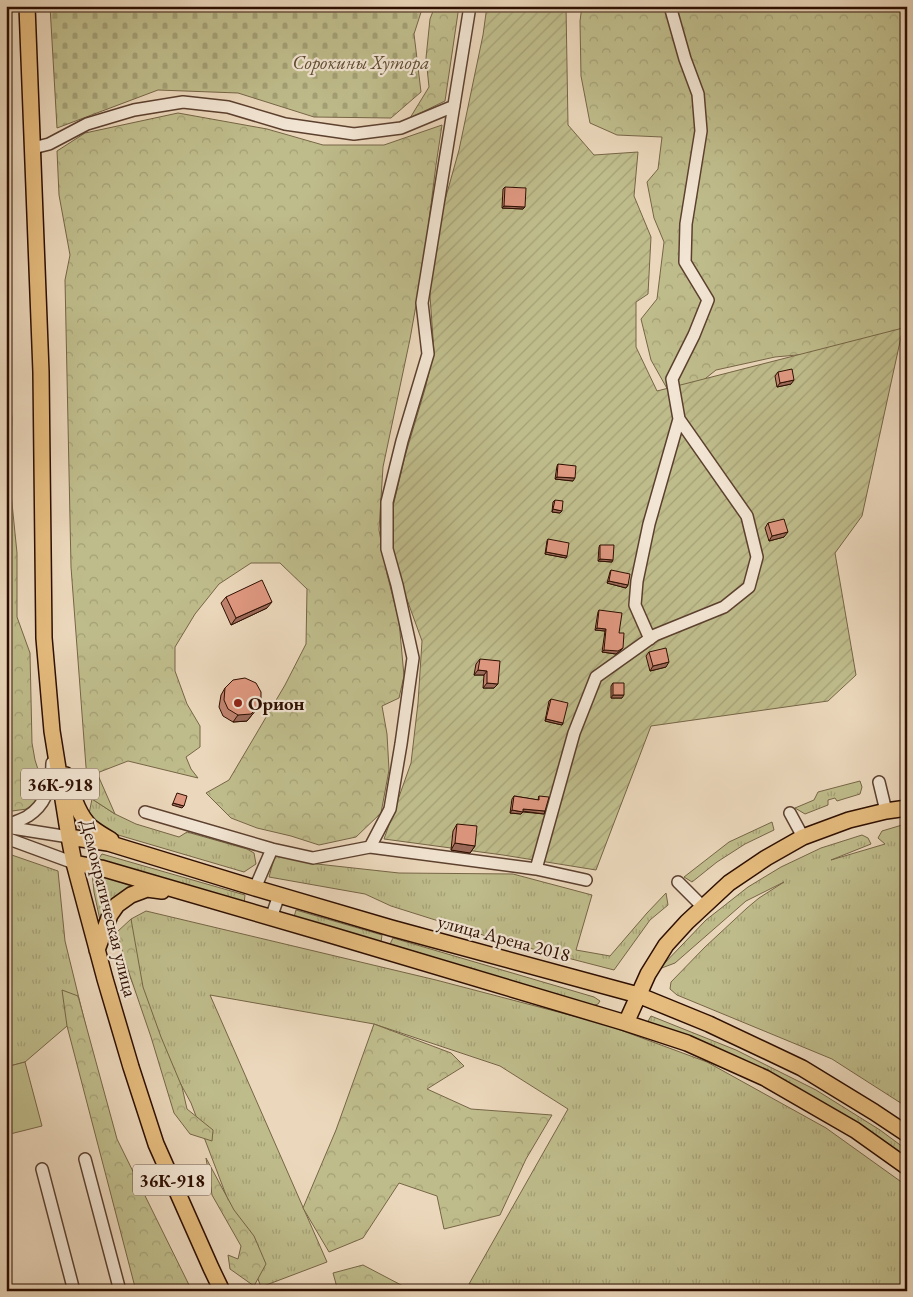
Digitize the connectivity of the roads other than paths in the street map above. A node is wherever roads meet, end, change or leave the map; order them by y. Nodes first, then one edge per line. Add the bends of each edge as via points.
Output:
1 (27, 6) edge
2 (470, 6) edge
3 (670, 6) edge
4 (454, 106) junction
5 (33, 148) junction
6 (679, 419) junction
7 (650, 639) junction
8 (52, 731) junction
9 (879, 782) dead end
10 (907, 808) edge
11 (886, 811) junction
12 (145, 812) dead end
13 (790, 813) dead end
14 (6, 826) edge
15 (69, 837) junction
16 (803, 837) junction
17 (6, 838) edge
18 (370, 847) junction
19 (125, 848) junction
20 (272, 850) junction
21 (74, 862) junction
22 (536, 869) junction
23 (586, 880) dead end
24 (678, 882) dead end
25 (255, 888) junction
26 (184, 893) junction
27 (279, 895) junction
28 (703, 907) junction
29 (272, 918) junction
30 (97, 950) junction
31 (638, 995) junction
32 (626, 1023) junction
33 (907, 1134) edge
34 (85, 1159) dead end
35 (907, 1167) edge
36 (42, 1169) dead end
37 (74, 1291) edge
38 (120, 1291) edge
39 (222, 1291) edge

1 - 5 main road, Демократическая улица / 36К-918
2 - 4 street
3 - 6 street via 698,94 701,131 686,224 685,262 708,300 672,379
4 - 5 street via 401,128 354,134 285,124 228,107 182,102 134,110 86,124 49,144
4 - 18 street via 422,303 428,354 387,502 387,549 413,658 390,809
5 - 8 main road, Демократическая улица / 36К-918 via 41,381 44,638
6 - 7 street via 649,524 637,581 635,605
6 - 7 street via 747,516 756,557 749,587 724,607
7 - 22 street via 596,677 574,733
8 - 14 street via 52,776 46,797 38,809
8 - 15 main road, Демократическая улица / 36К-918
8 - 19 main road via 80,812 89,826
9 - 11 street
10 - 11 main road
11 - 16 main road
12 - 20 street
13 - 16 street
14 - 15 street
15 - 19 main road, улица Арена 2018
15 - 21 main road, Демократическая улица / 36К-918
16 - 28 main road via 766,858
17 - 21 street
18 - 20 street via 313,858
18 - 22 street
19 - 25 main road, улица Арена 2018
20 - 25 street
21 - 26 main road
21 - 30 main road, Демократическая улица / 36К-918
22 - 23 street
24 - 28 street
25 - 27 main road, улица Арена 2018
26 - 29 main road
26 - 30 main road via 147,889 131,895 110,915
27 - 29 street
27 - 31 main road, улица Арена 2018
28 - 31 main road via 666,944
29 - 32 main road
30 - 39 main road, Демократическая улица / 36К-918 via 156,1144
31 - 32 main road
31 - 33 main road, улица Арена 2018 via 802,1068
32 - 35 main road via 687,1043 765,1078 855,1130
34 - 38 street
36 - 37 street

